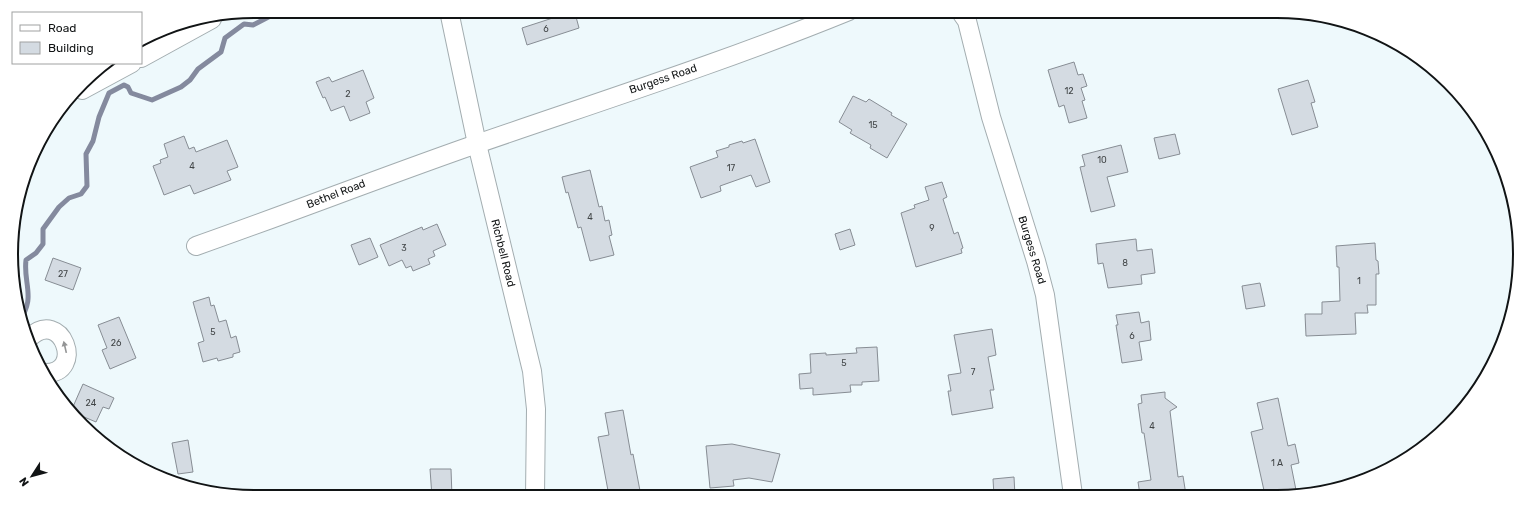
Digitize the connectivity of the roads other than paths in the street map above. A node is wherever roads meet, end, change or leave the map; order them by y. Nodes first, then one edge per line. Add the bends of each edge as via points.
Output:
1 (450, 18) edge
2 (831, 18) edge
3 (965, 18) edge
4 (203, 24) edge
5 (142, 57) edge
6 (130, 64) edge
7 (86, 88) edge
8 (477, 144) junction
9 (196, 246) dead end
10 (33, 334) edge
11 (50, 372) edge
12 (535, 490) edge
13 (1072, 490) edge

1 - 8 street, Richbell Road
2 - 8 street, Burgess Road via 758,47
3 - 13 street, Burgess Road via 991,117 1045,296
4 - 5 street
6 - 7 street
8 - 9 street, Bethel Road
8 - 12 street, Richbell Road via 532,371 536,409
11 -> 10 street via 62,365 67,356 65,343 61,336 50,330

